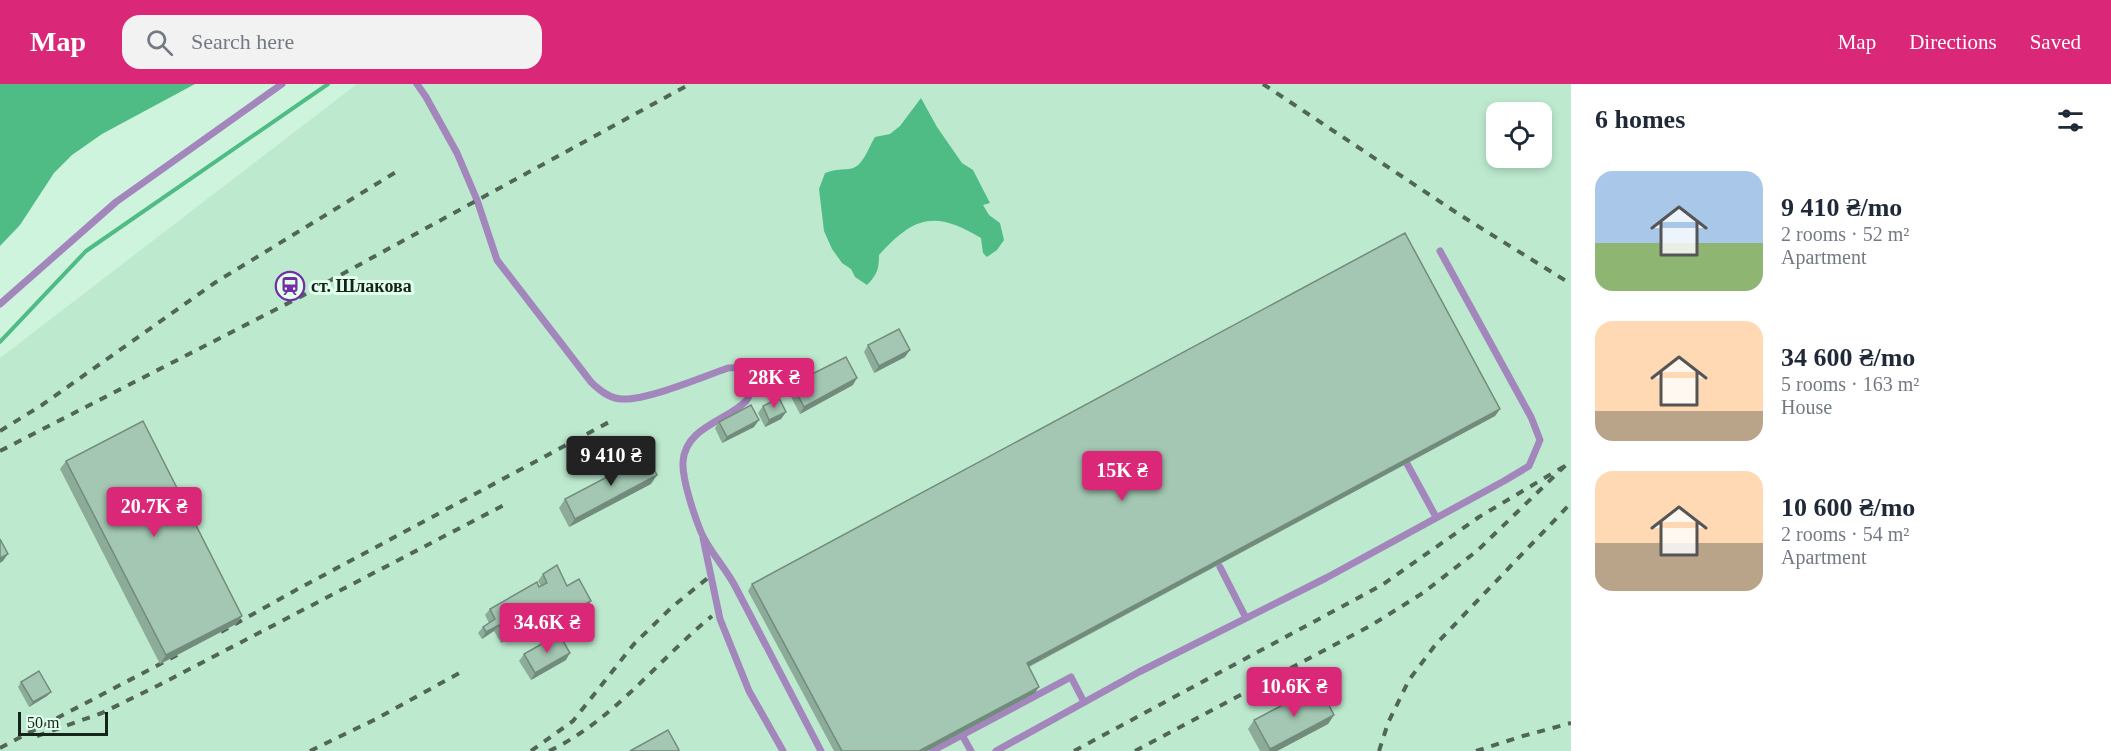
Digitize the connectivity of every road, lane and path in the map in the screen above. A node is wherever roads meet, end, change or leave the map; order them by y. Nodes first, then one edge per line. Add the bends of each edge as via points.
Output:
1 (282, 84) edge
2 (417, 84) edge
3 (1440, 251) dead end
4 (0, 304) edge
5 (1405, 460) edge
6 (1436, 517) junction
7 (702, 533) junction
8 (1220, 567) edge
9 (1246, 618) junction
10 (1084, 702) junction
11 (962, 735) junction
12 (783, 751) edge
13 (821, 751) edge
14 (933, 751) edge
15 (971, 751) edge
16 (996, 751) edge

1 - 4 lane via 116,202
2 - 7 lane via 457,153 497,260 603,394 622,399 643,396 728,368 746,373 750,394 745,402 703,429 688,445 683,460 684,477
3 - 6 lane via 1540,440 1528,466
5 - 6 lane
6 - 9 lane
7 - 12 lane via 720,619 749,691
7 - 13 lane via 727,570
8 - 9 lane
9 - 10 lane
10 - 11 lane via 1071,677
10 - 16 lane
11 - 14 lane
11 - 15 lane

